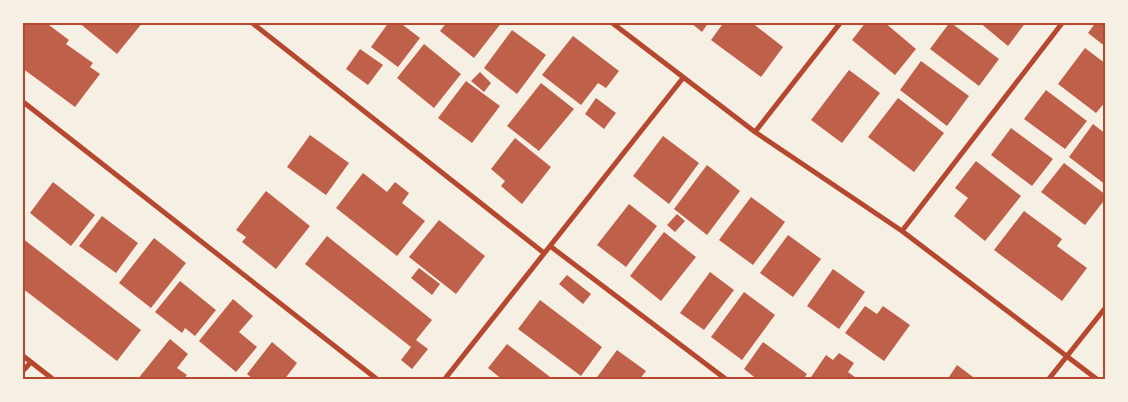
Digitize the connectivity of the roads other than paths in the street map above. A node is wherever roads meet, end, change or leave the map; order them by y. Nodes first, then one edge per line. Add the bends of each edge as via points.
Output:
1 (251, 22) edge
2 (611, 22) edge
3 (841, 22) edge
4 (1063, 22) edge
5 (684, 78) junction
6 (22, 101) edge
7 (755, 132) junction
8 (902, 231) junction
9 (550, 246) junction
10 (544, 253) junction
11 (1106, 306) edge
12 (22, 355) edge
13 (1067, 356) junction
14 (31, 362) junction
15 (22, 372) edge
16 (54, 380) edge
17 (378, 380) edge
18 (444, 380) edge
19 (727, 380) edge
20 (1048, 380) edge
21 (1098, 380) edge

1 - 10 street
2 - 5 street
3 - 7 street
4 - 8 street
5 - 7 street
5 - 9 street
6 - 17 street
7 - 8 street
8 - 13 street
9 - 10 street
9 - 19 street
10 - 18 street
11 - 13 street
12 - 14 street
13 - 20 street
13 - 21 street
14 - 15 street
14 - 16 street

